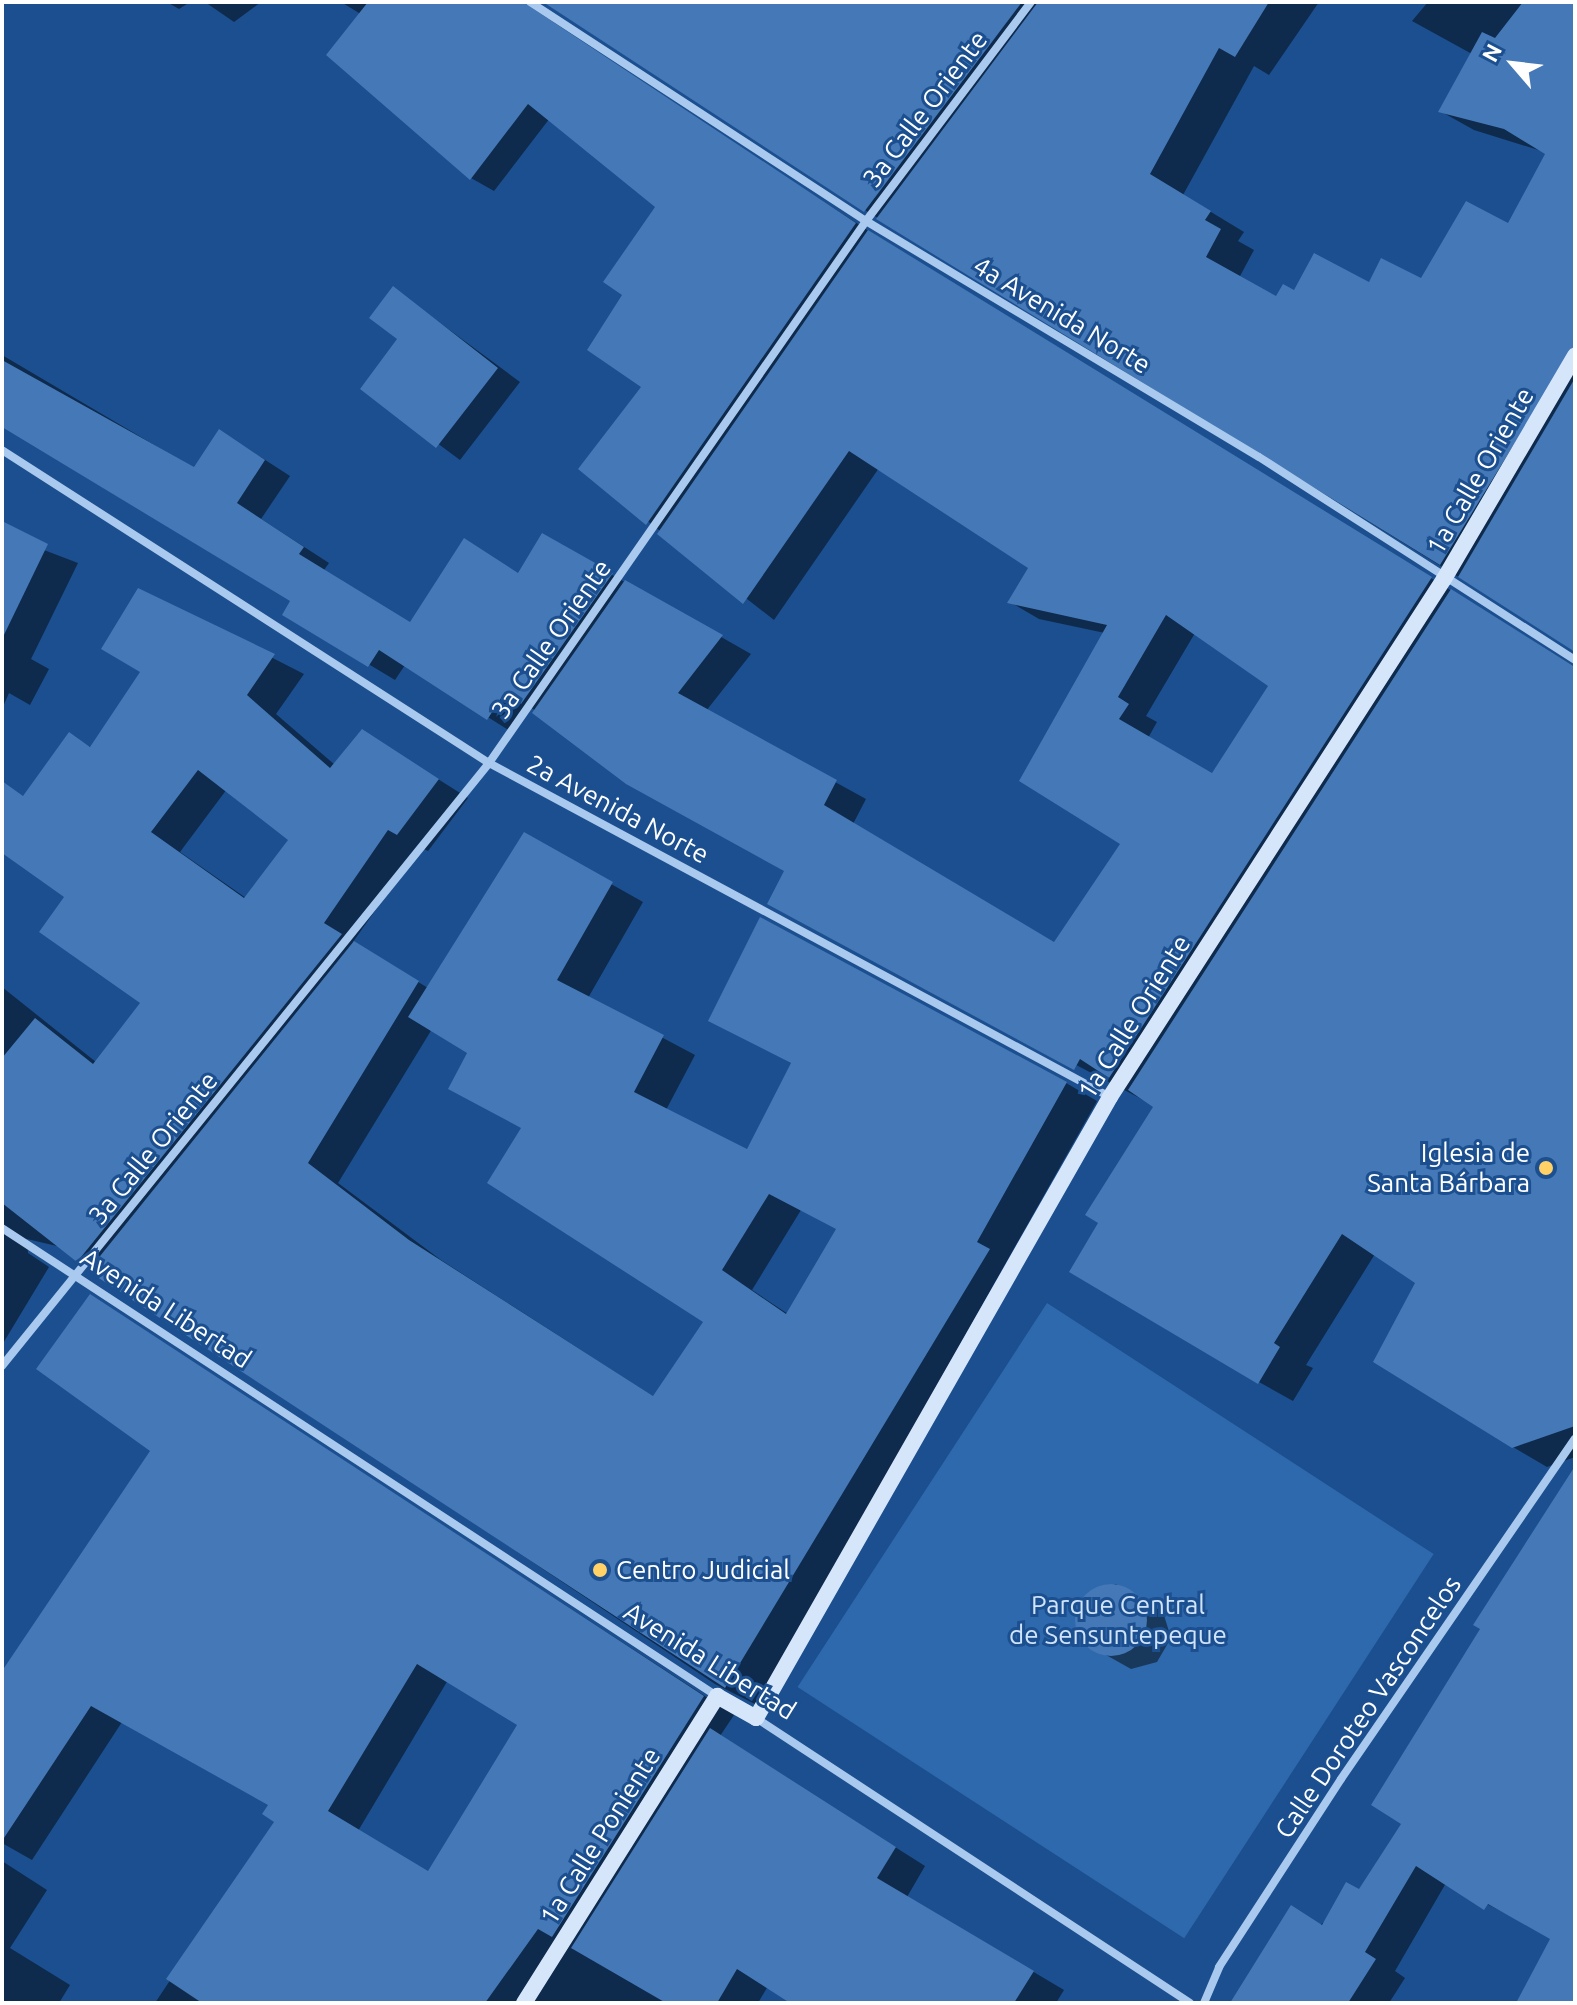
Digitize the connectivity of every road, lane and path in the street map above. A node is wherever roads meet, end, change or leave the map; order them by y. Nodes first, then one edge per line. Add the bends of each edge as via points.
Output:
1 (530, 2) edge
2 (1031, 2) edge
3 (866, 221) junction
4 (1575, 356) edge
5 (2, 450) edge
6 (1444, 579) junction
7 (1575, 660) edge
8 (489, 763) junction
9 (1110, 1097) junction
10 (2, 1228) edge
11 (74, 1277) junction
12 (2, 1366) edge
13 (1575, 1439) edge
14 (717, 1696) junction
15 (756, 1718) junction
16 (524, 2003) edge
17 (1190, 2003) edge
18 (1204, 2003) edge

1 - 3 street, 4a Avenida Norte
2 - 3 street, 3a Calle Oriente
3 - 6 street, 4a Avenida Norte via 1259,457
3 - 8 street, 3a Calle Oriente
4 - 6 street, 1a Calle Oriente
5 - 8 street, 2a Avenida Norte
6 - 7 street, 4a Avenida Norte
6 - 9 street, 1a Calle Oriente
8 - 9 street, 2a Avenida Norte
8 - 11 street, 3a Calle Oriente
9 - 15 street, 1a Calle Oriente
10 - 11 street, Avenida Libertad
11 - 12 street, 3a Calle Oriente
11 - 14 street, Avenida Libertad
13 - 18 street, Calle Doroteo Vasconcelos via 1341,1779 1219,1967
14 - 15 street, Avenida Libertad
14 - 16 street, 1a Calle Poniente
15 - 17 street, Avenida Libertad

